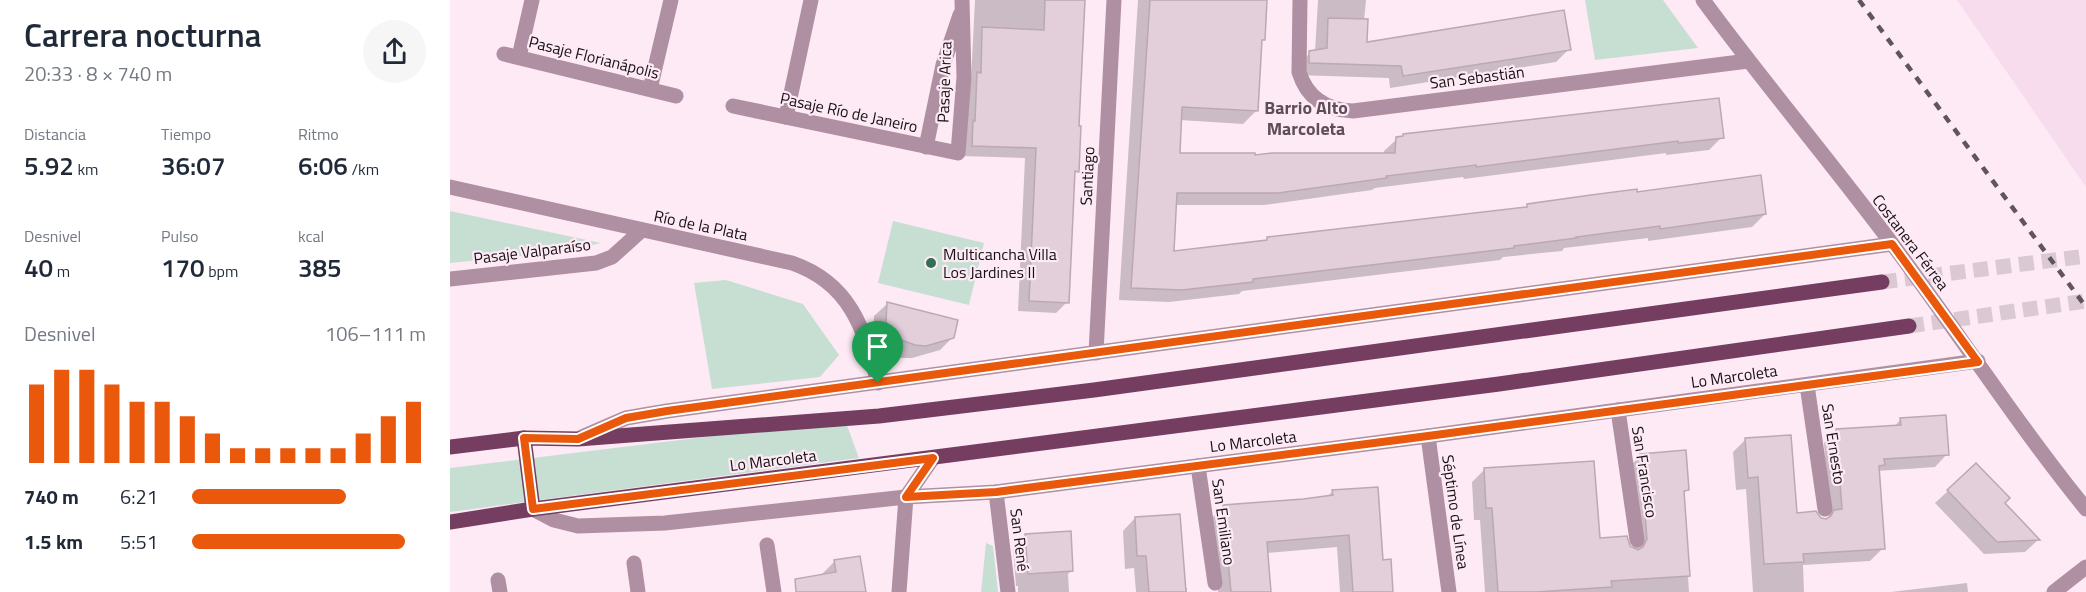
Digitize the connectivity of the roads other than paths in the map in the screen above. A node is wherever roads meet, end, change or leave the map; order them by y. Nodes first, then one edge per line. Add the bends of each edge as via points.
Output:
1 (532, 0) edge
2 (671, 0) edge
3 (811, 0) edge
4 (1114, 0) edge
5 (1300, 0) edge
6 (1703, 0) edge
7 (962, 6) edge
8 (1748, 61) junction
9 (650, 89) junction
10 (676, 96) dead end
11 (733, 106) dead end
12 (786, 117) junction
13 (926, 147) junction
14 (958, 153) joint
15 (450, 187) edge
16 (642, 230) junction
17 (1892, 244) junction
18 (450, 279) edge
19 (1882, 282) tunnel mouth
20 (1909, 326) tunnel mouth
21 (1096, 354) junction
22 (1978, 362) junction
23 (878, 383) junction
24 (1807, 385) junction
25 (1618, 410) junction
26 (1428, 436) junction
27 (524, 438) junction
28 (578, 439) junction
29 (450, 447) edge
30 (933, 458) junction
31 (1198, 466) junction
32 (996, 492) junction
33 (906, 497) junction
34 (1826, 508) dead end
35 (533, 509) junction
36 (2086, 509) edge
37 (450, 522) edge
38 (1637, 540) dead end
39 (767, 545) dead end
40 (634, 563) dead end
41 (2086, 567) edge
42 (1215, 583) dead end
43 (638, 592) edge
44 (774, 592) edge
45 (899, 592) edge
46 (1008, 592) edge
47 (1449, 592) edge
48 (2054, 592) edge

1 - 9 street, Pasaje Florianápolis via 511,56
2 - 9 street
3 - 12 street
4 - 21 street, Santiago
5 - 8 street, San Sebastián via 1299,72 1316,99 1340,111
6 - 8 street, Costanera Férrea
7 - 13 street, Pasaje Arica via 943,65
7 - 14 street, Pasaje Arica via 964,77
8 - 17 street, Costanera Férrea
9 - 10 street, Pasaje Florianápolis
11 - 12 street, Pasaje Río de Janeiro
12 - 13 street, Pasaje Río de Janeiro
13 - 14 street, Pasaje Río de Janeiro
15 - 16 street, Río de la Plata
16 - 18 street, Pasaje Valparaíso via 612,257 596,263
16 - 23 street, Río de la Plata via 792,263 820,275 840,293 857,318
17 - 21 street, Lo Marcoleta
17 - 22 street, Costanera Férrea
19 - 28 main road, Lo Marcoleta via 902,414
20 - 30 main road, Lo Marcoleta
21 - 23 street, Lo Marcoleta
22 - 24 street, Lo Marcoleta
22 - 36 street, Costanera Férrea
23 - 28 street, Lo Marcoleta via 636,416
24 - 25 street, Lo Marcoleta
24 - 34 street, San Ernesto
25 - 26 street, Lo Marcoleta
25 - 38 street, San Francisco
26 - 31 street, Lo Marcoleta
26 - 47 street, Séptimo de Línea
27 - 28 main road, Lo Marcoleta
27 - 29 main road, Lo Marcoleta
27 - 35 main road
30 - 33 street
30 - 35 main road, Lo Marcoleta
31 - 32 street, Lo Marcoleta
31 - 42 street, San Emiliano
32 - 33 street, Lo Marcoleta
32 - 46 street, San René
33 - 35 street, Lo Marcoleta via 665,523 578,526
33 - 45 street
35 - 37 main road, Lo Marcoleta
39 - 44 street
40 - 43 street
41 - 48 street

